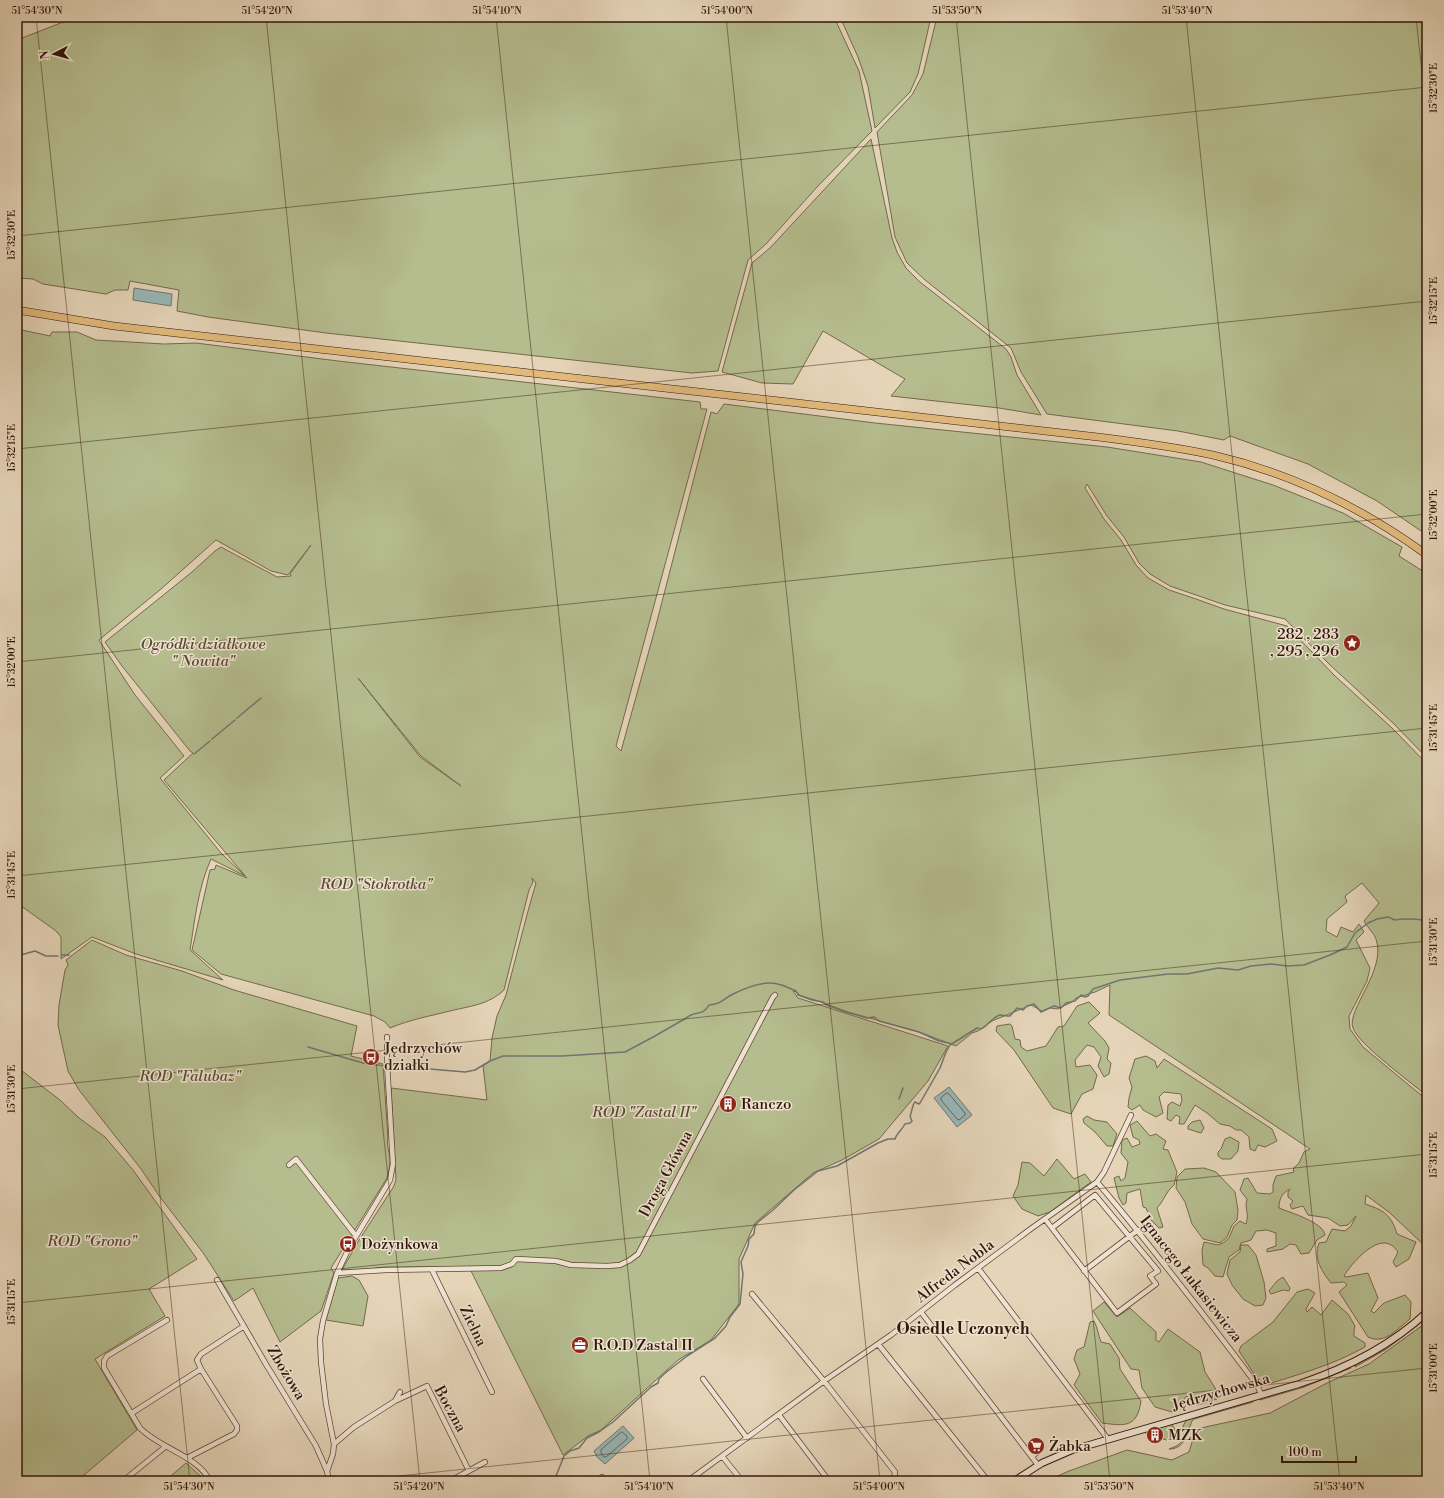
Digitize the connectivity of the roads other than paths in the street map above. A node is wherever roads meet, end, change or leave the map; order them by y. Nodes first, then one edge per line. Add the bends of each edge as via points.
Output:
1 (17, 310) edge
2 (1427, 555) edge
3 (775, 995) dead end
4 (387, 1037) dead end
5 (1131, 1115) dead end
6 (289, 1165) dead end
7 (1097, 1182) junction
8 (1045, 1219) junction
9 (1052, 1228) junction
10 (1138, 1230) junction
11 (356, 1236) junction
12 (1130, 1236) junction
13 (978, 1268) junction
14 (432, 1270) junction
15 (1084, 1270) junction
16 (337, 1273) junction
17 (217, 1280) dead end
18 (752, 1294) dead end
19 (921, 1312) junction
20 (1427, 1312) edge
21 (167, 1320) dead end
22 (244, 1326) junction
23 (878, 1344) junction
24 (201, 1369) junction
25 (703, 1380) dead end
26 (824, 1381) junction
27 (400, 1392) dead end
28 (492, 1392) dead end
29 (1261, 1394) junction
30 (395, 1401) junction
31 (132, 1413) junction
32 (779, 1415) junction
33 (747, 1438) junction
34 (1108, 1439) junction
35 (334, 1444) junction
36 (165, 1447) junction
37 (1038, 1452) dead end
38 (722, 1456) junction
39 (1032, 1457) junction
40 (187, 1458) junction
41 (485, 1462) dead end
42 (1038, 1465) junction
43 (327, 1471) junction
44 (469, 1471) junction
45 (454, 1479) dead end
46 (827, 1480) edge
47 (123, 1481) edge
48 (210, 1481) edge
49 (329, 1481) edge
50 (688, 1481) edge
51 (742, 1481) edge
52 (894, 1481) edge
53 (988, 1481) edge
54 (1014, 1481) edge

1 - 2 main road via 122,326 1168,446 1256,467 1331,496 1371,517
3 - 14 street, Droga Główna via 638,1254 620,1265 571,1265 556,1261 516,1260 501,1268
4 - 11 street via 392,1174
5 - 7 street, Alfreda Nobla
6 - 11 street via 296,1159
7 - 8 street, Alfreda Nobla
7 - 10 street, Ignacego Łukasiewicza
8 - 9 street
8 - 13 street, Alfreda Nobla
9 - 12 street via 1095,1195
9 - 15 street
10 - 12 street
10 - 29 street, Ignacego Łukasiewicza via 1190,1295
11 - 16 street
12 - 15 street
12 - 15 street via 1158,1271 1150,1276 1156,1284 1133,1301 1116,1313
13 - 19 street, Alfreda Nobla
13 - 34 street
14 - 16 street
14 - 28 street, Zielna
16 - 35 street via 320,1339 324,1390
17 - 22 street, Zbożowa
18 - 26 street
19 - 23 street, Alfreda Nobla
19 - 39 street
20 - 29 main road, Jędrzychowska via 1385,1344 1358,1360 1311,1380
21 - 31 street via 107,1356 104,1361 104,1368
22 - 24 street via 201,1354 197,1360
22 - 43 street, Zbożowa via 316,1446
23 - 26 street, Alfreda Nobla
23 - 53 street
24 - 31 street
24 - 40 street via 237,1426 237,1430 234,1434
25 - 33 street
26 - 32 street, Alfreda Nobla
26 - 52 street via 895,1472
27 - 30 street, Boczna
29 - 34 main road, Jędrzychowska
30 - 35 street, Boczna via 354,1427
30 - 44 street, Boczna via 427,1386
31 - 36 street via 140,1428
32 - 33 street, Alfreda Nobla
32 - 46 street
33 - 38 street, Alfreda Nobla
34 - 42 main road, Jędrzychowska via 1066,1452
35 - 43 street
36 - 40 street
36 - 47 street
37 - 39 street
38 - 50 street, Alfreda Nobla
38 - 51 street
39 - 42 street
40 - 48 street
41 - 44 street
42 - 54 main road, Jędrzychowska
43 - 49 street, Zbożowa
44 - 45 street

